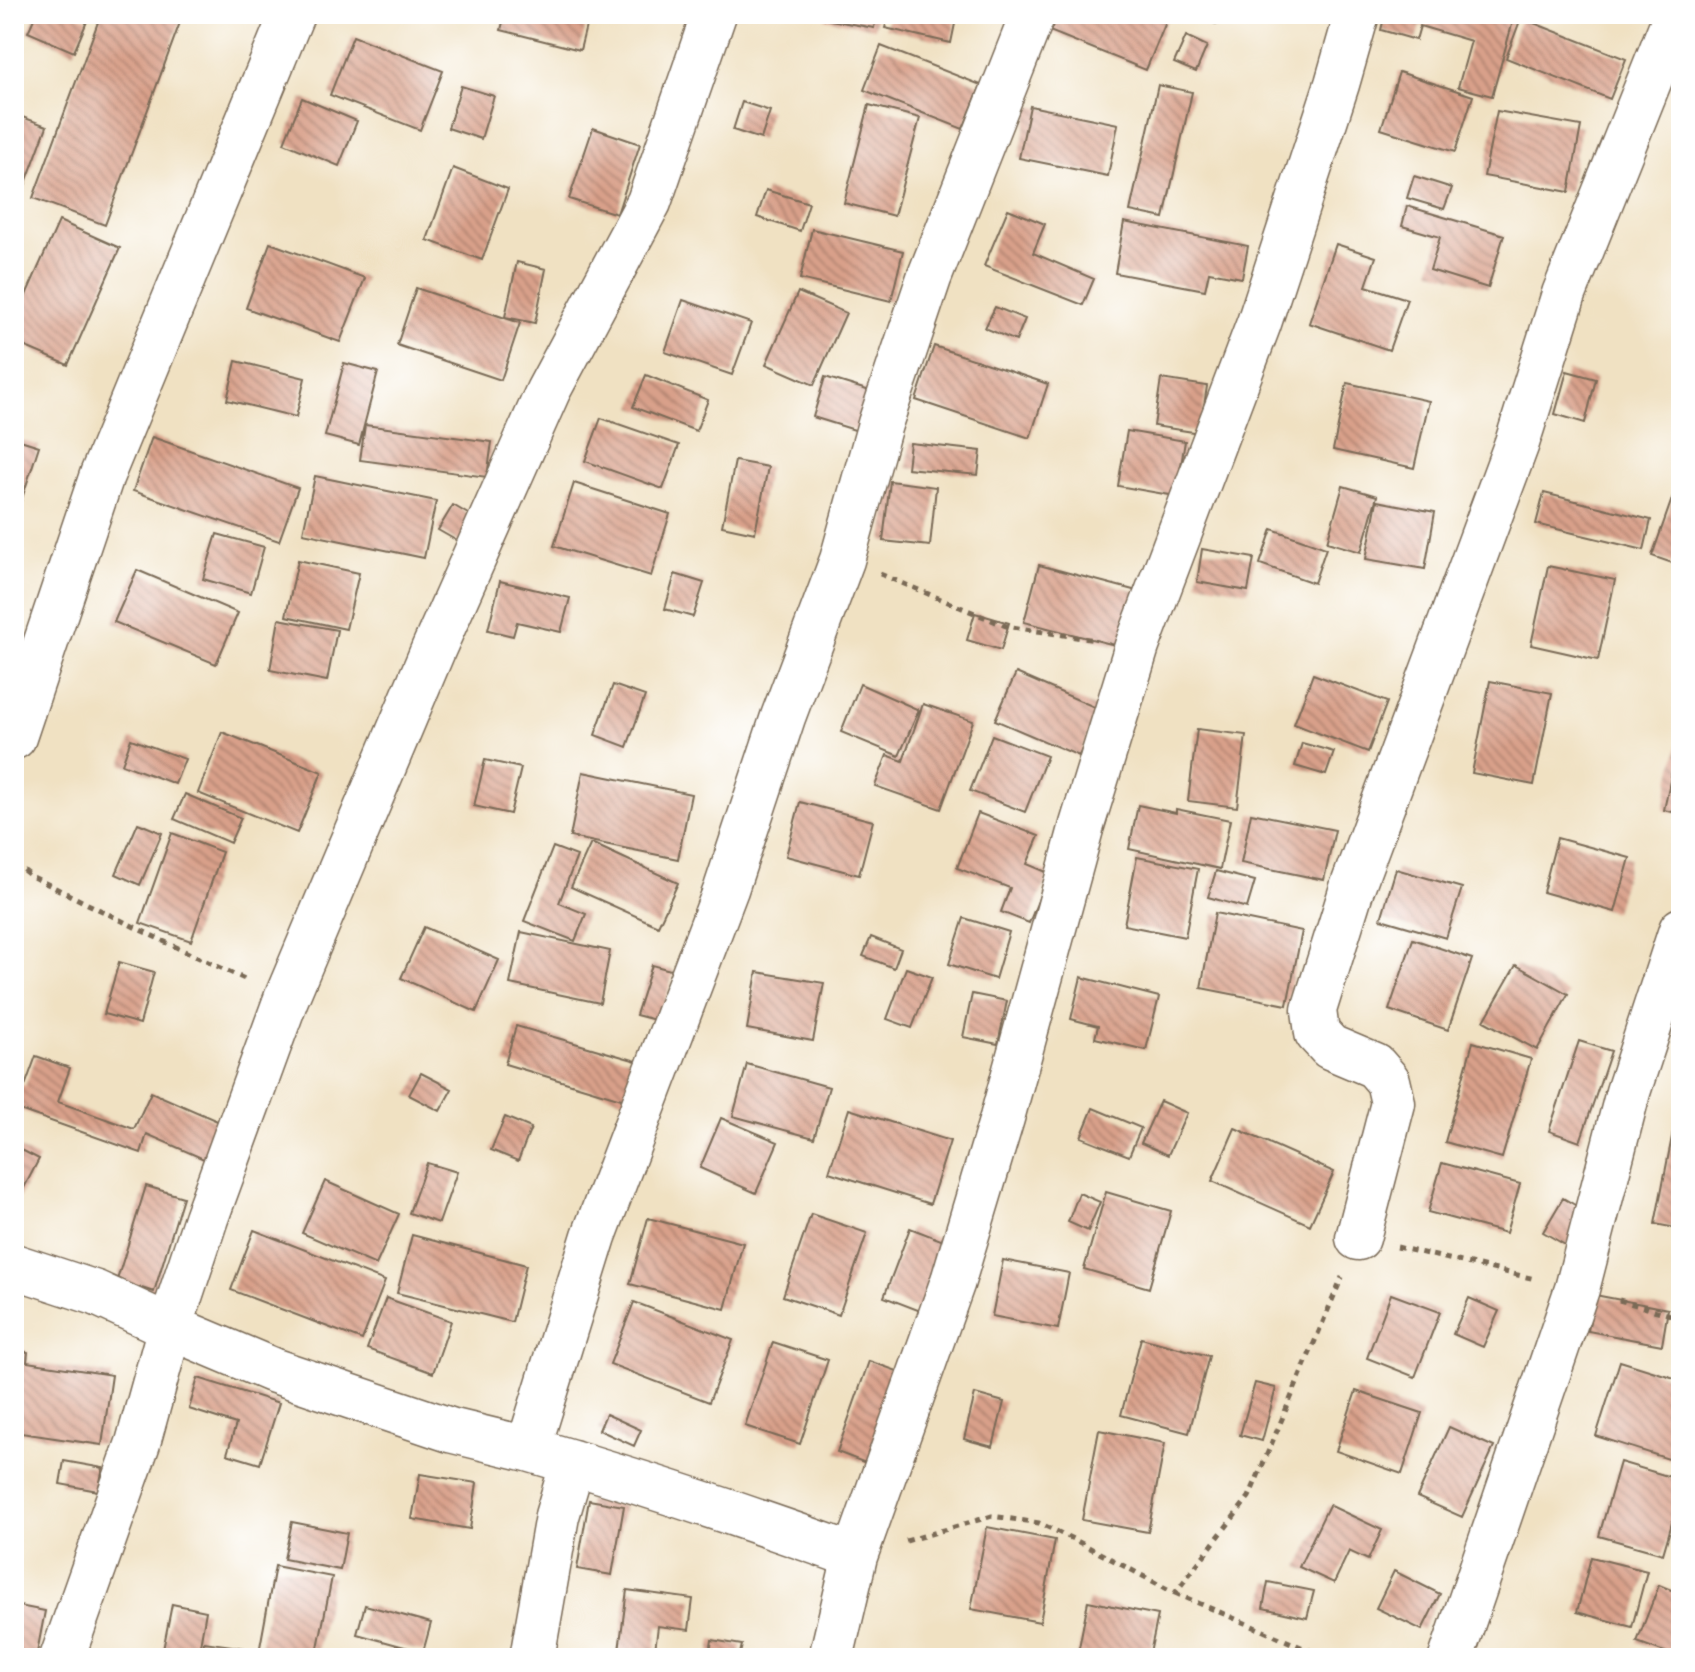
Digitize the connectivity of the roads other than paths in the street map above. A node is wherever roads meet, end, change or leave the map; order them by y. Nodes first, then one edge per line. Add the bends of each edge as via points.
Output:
1 (292, 14) edge
2 (714, 14) edge
3 (1033, 14) edge
4 (1357, 14) edge
5 (1676, 14) edge
6 (14, 737) edge
7 (1681, 930) edge
8 (1358, 1238) road end
9 (14, 1266) edge
10 (170, 1327) junction
11 (528, 1449) junction
12 (573, 1462) junction
13 (855, 1556) junction
14 (62, 1658) edge
15 (532, 1658) edge
16 (831, 1658) edge
17 (1451, 1658) edge

1 - 6 street via 102,475
2 - 10 street via 649,202 548,391 286,999
3 - 11 street via 929,278 842,560 726,889 594,1236
4 - 13 street via 1259,323 1137,646 953,1281
5 - 8 street via 1564,294 1517,443 1352,888 1314,1010 1317,1033 1330,1047 1375,1066 1388,1081 1393,1103
7 - 17 street via 1628,1092 1577,1289
9 - 10 street via 96,1293
10 - 11 street via 272,1370 450,1430
10 - 14 street via 138,1443
11 - 12 street
12 - 13 street
12 - 15 street via 557,1516
13 - 16 street

